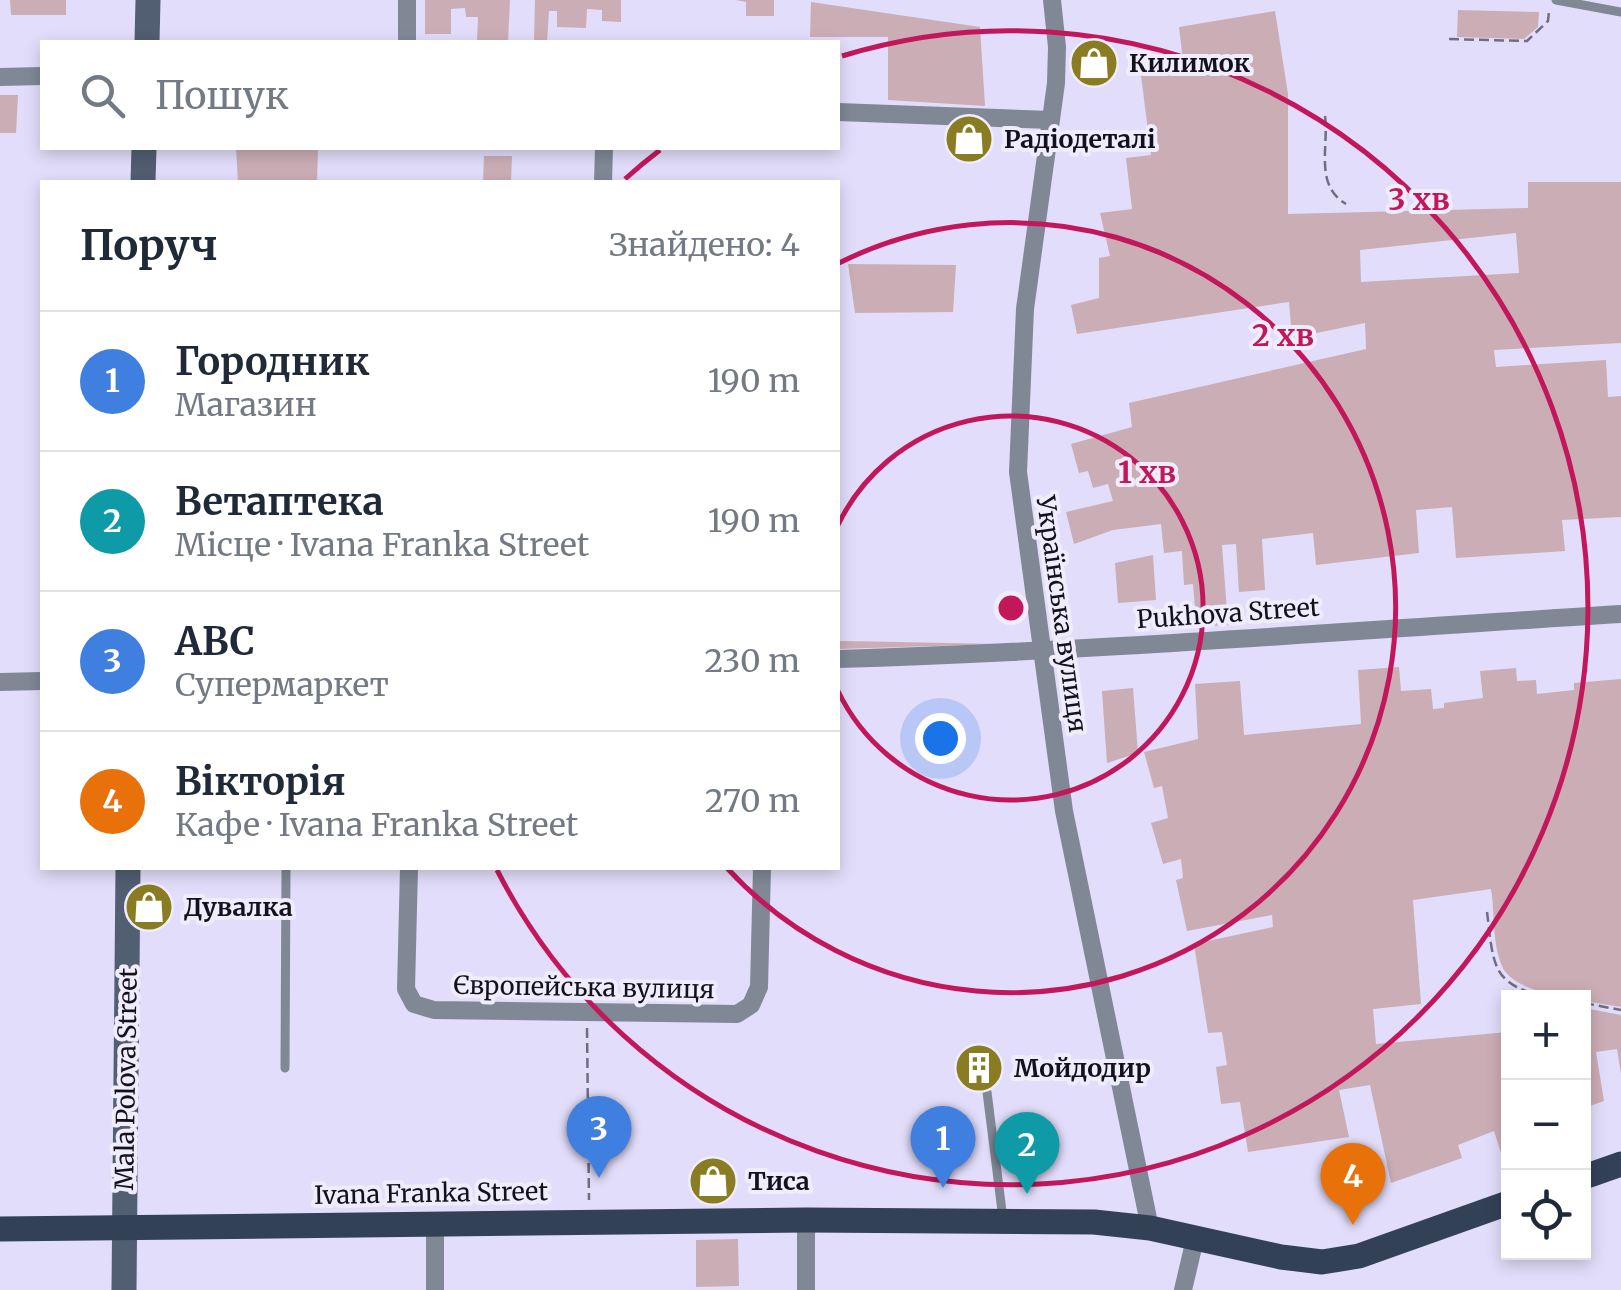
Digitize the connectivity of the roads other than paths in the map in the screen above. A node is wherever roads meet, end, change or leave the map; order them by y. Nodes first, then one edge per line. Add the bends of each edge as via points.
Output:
1 (148, 0) edge
2 (407, 0) edge
3 (1052, 0) edge
4 (1553, 0) edge
5 (1621, 12) edge
6 (147, 40) edge
7 (407, 40) edge
8 (40, 76) edge
9 (0, 77) edge
10 (840, 112) edge
11 (1052, 120) junction
12 (144, 150) edge
13 (604, 150) edge
14 (144, 180) edge
15 (603, 180) edge
16 (1621, 614) edge
17 (1045, 653) junction
18 (840, 659) edge
19 (40, 681) edge
20 (0, 682) edge
21 (128, 870) edge
22 (286, 870) edge
23 (409, 870) edge
24 (762, 870) edge
25 (285, 1068) dead end
26 (988, 1092) dead end
27 (1621, 1164) edge
28 (1591, 1175) edge
29 (1501, 1206) edge
30 (806, 1220) junction
31 (1004, 1222) junction
32 (435, 1223) junction
33 (124, 1227) junction
34 (1150, 1228) junction
35 (0, 1229) edge
36 (1195, 1238) junction
37 (124, 1290) edge
38 (436, 1290) edge
39 (806, 1290) edge
40 (1182, 1290) edge

1 - 6 street
2 - 7 street
3 - 11 street, Українська вулиця
4 - 5 lane
8 - 9 street
10 - 11 street
11 - 17 street, Українська вулиця via 1026,296 1017,443
12 - 14 street
13 - 15 street
16 - 17 street, Pukhova Street
17 - 18 street, Pukhova Street
17 - 34 street, Українська вулиця via 1064,812
19 - 20 street
21 - 33 street, Mala Polova Street
22 - 25 lane
23 - 24 street, Європейська вулиця via 406,989 414,1004 434,1010 737,1014 759,986
26 - 31 lane
27 - 28 main road
29 - 36 main road, Ivana Franka Street via 1342,1260 1281,1258
30 - 31 main road, Ivana Franka Street
30 - 32 main road, Ivana Franka Street
30 - 39 street
31 - 34 main road, Ivana Franka Street
32 - 33 main road, Ivana Franka Street
32 - 38 street
33 - 35 main road, Ivana Franka Street
33 - 37 street, Mala Polova Street
34 - 36 main road, Ivana Franka Street
36 - 40 street

